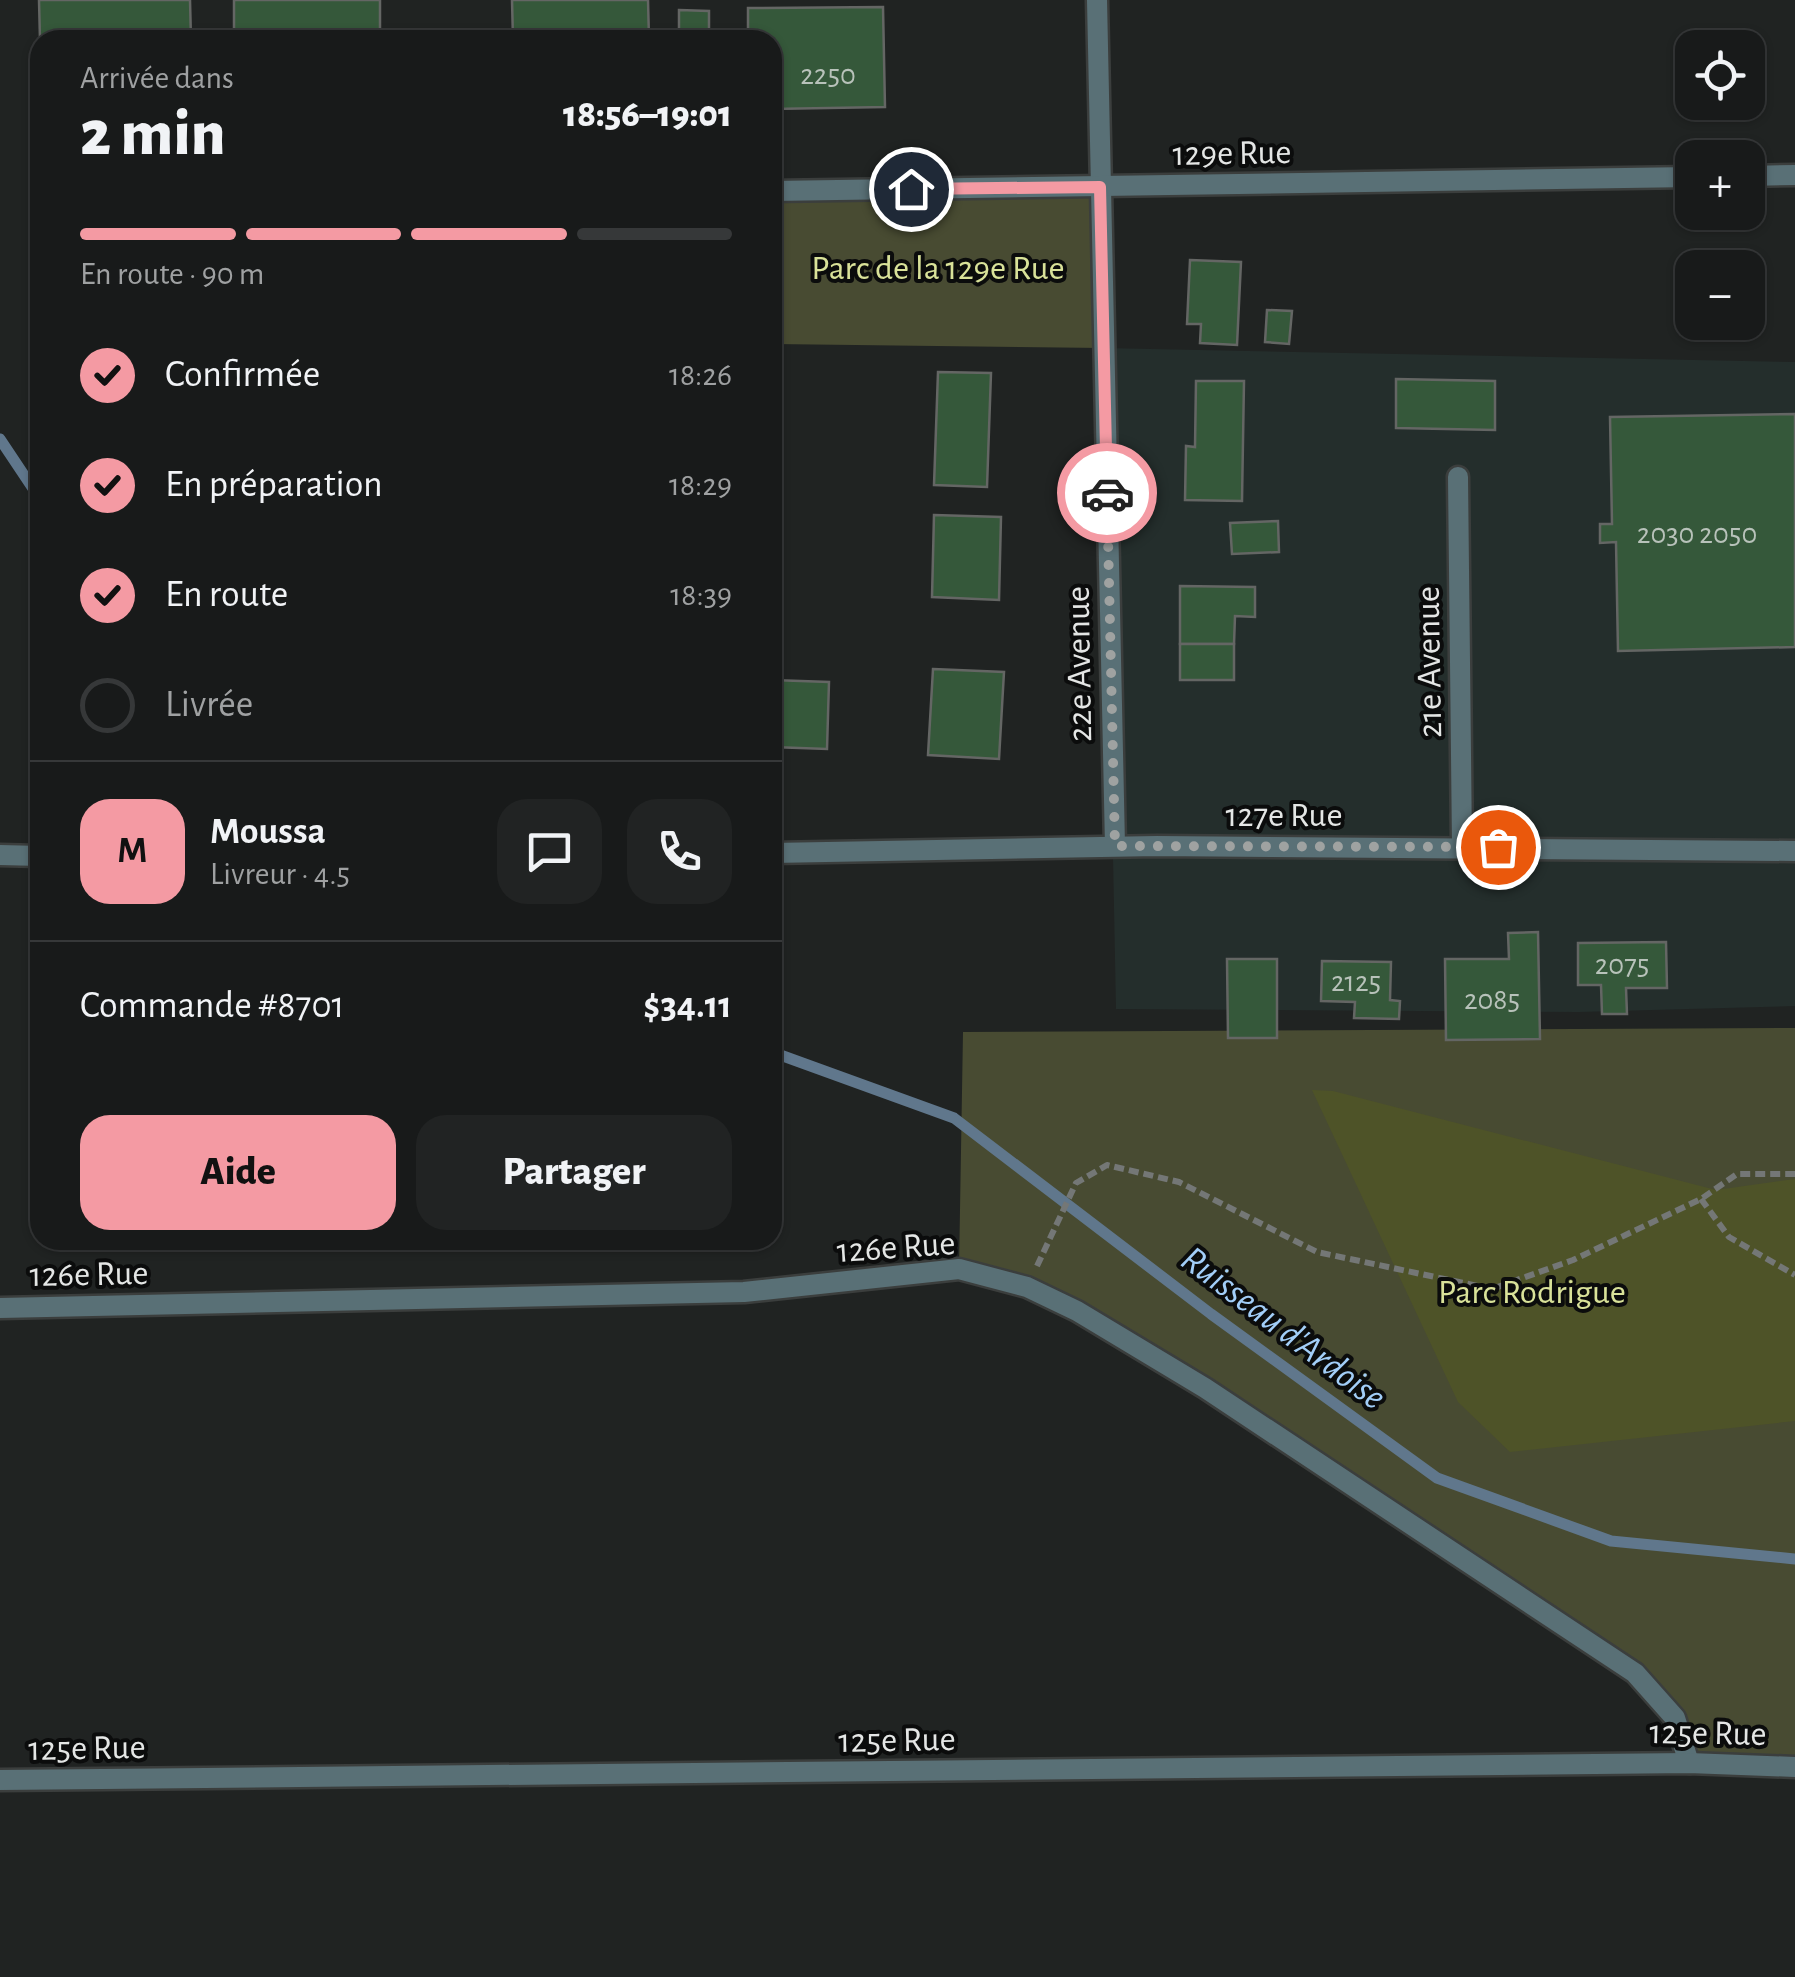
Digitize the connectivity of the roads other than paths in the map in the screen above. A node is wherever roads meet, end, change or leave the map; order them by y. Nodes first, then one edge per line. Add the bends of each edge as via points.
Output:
1 (1097, 0) edge
2 (1795, 175) edge
3 (1765, 176) edge
4 (1675, 177) edge
5 (1100, 187) junction
6 (782, 190) edge
7 (1458, 477) dead end
8 (1115, 846) junction
9 (1462, 847) junction
10 (1795, 851) edge
11 (782, 854) edge
12 (0, 856) edge
13 (30, 856) edge
14 (0, 1308) edge
15 (1689, 1763) junction
16 (1795, 1766) edge
17 (0, 1780) edge

1 - 5 street, 22e Avenue
2 - 3 street
4 - 5 street, 129e Rue
5 - 6 street, 129e Rue
5 - 8 street, 22e Avenue
7 - 9 street, 21e Avenue
8 - 9 street, 127e Rue
8 - 11 street, 127e Rue
9 - 10 street, 127e Rue
12 - 13 street
14 - 15 street, 126e Rue via 744,1292 960,1269 1027,1287 1204,1388 1635,1673 1675,1718
15 - 16 street, 125e Rue
15 - 17 street, 125e Rue

